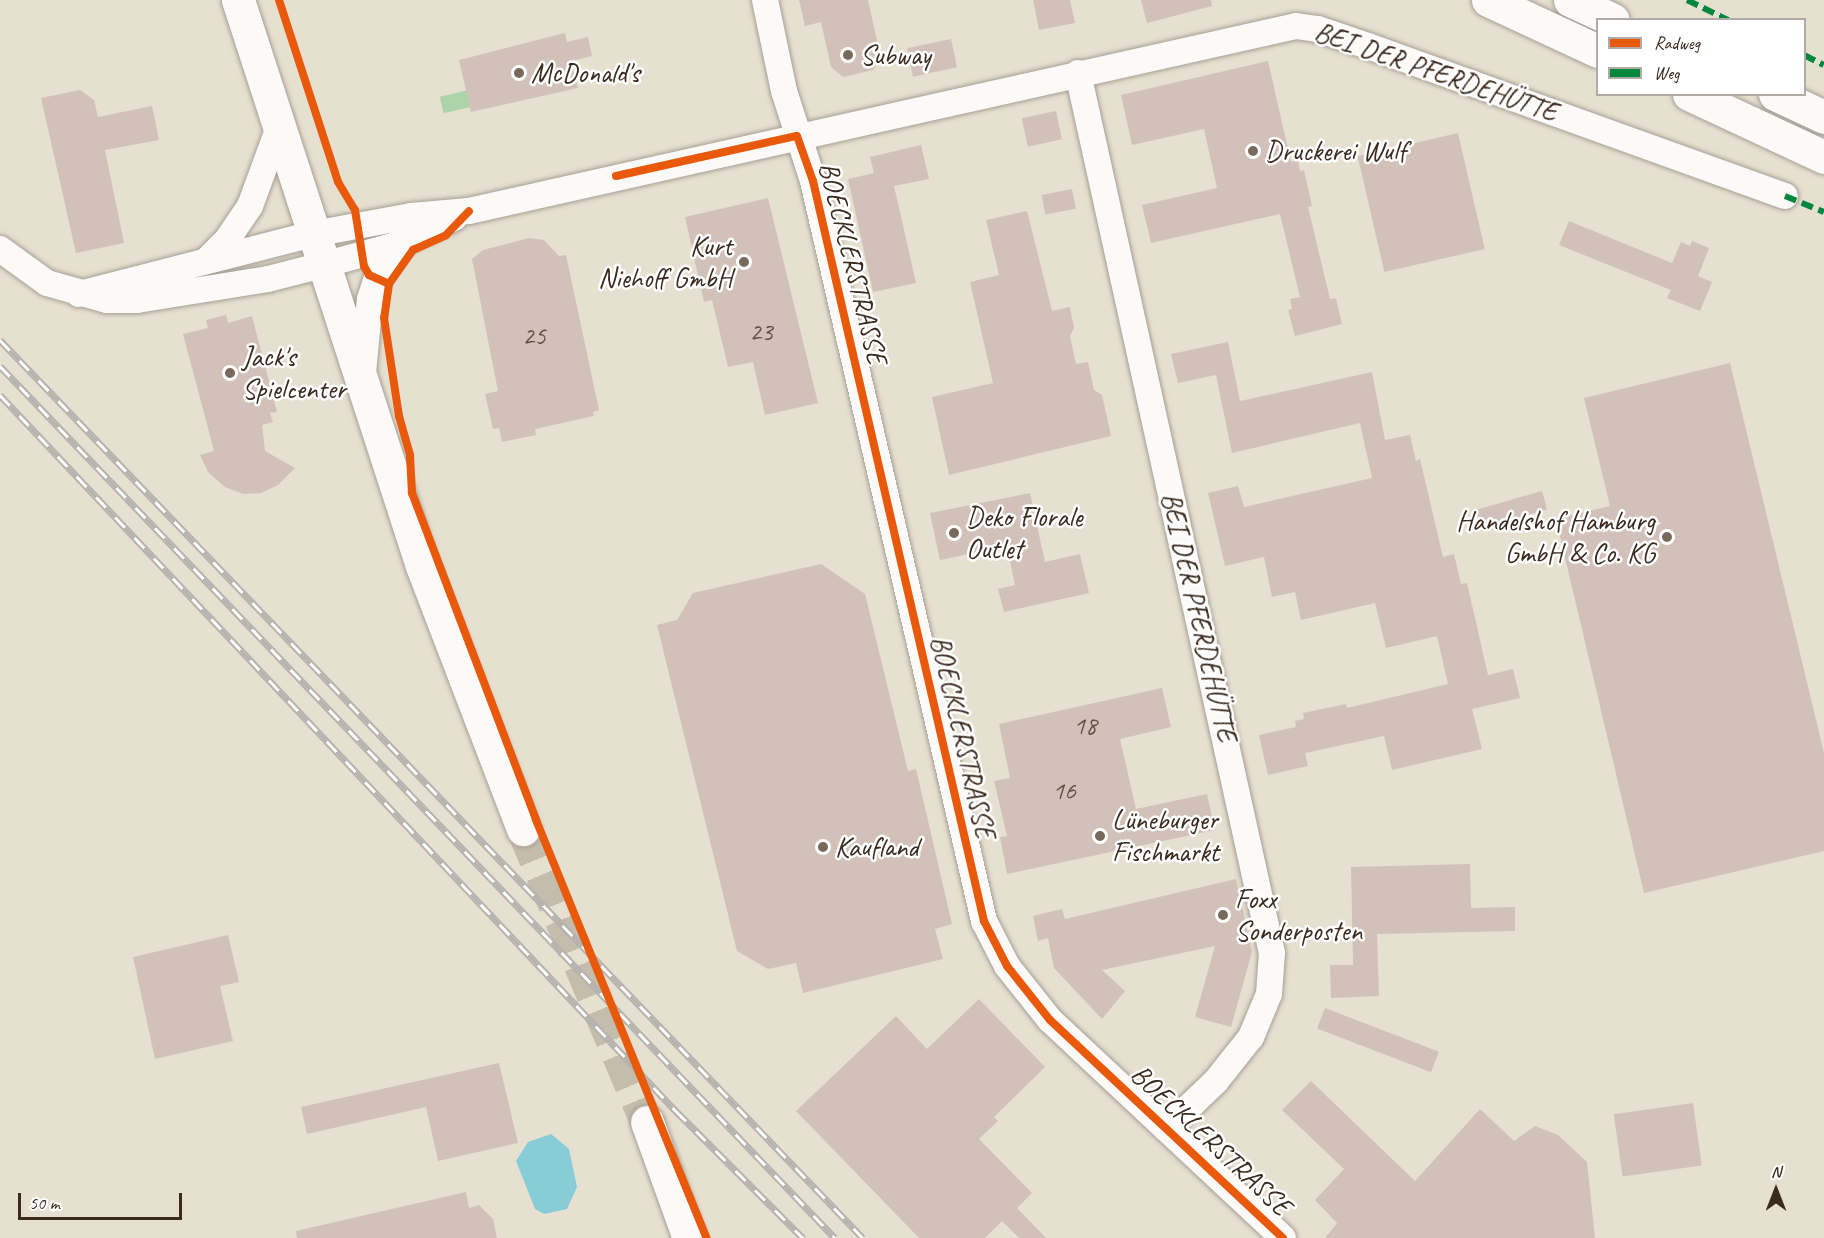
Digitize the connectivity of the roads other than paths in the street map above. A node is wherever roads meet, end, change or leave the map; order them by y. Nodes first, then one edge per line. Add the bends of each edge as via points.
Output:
1 (238, 0) edge
2 (765, 0) edge
3 (1488, 0) edge
4 (1570, 0) edge
5 (1609, 18) edge
6 (1596, 50) edge
7 (1078, 73) junction
8 (1693, 96) edge
9 (1779, 96) edge
10 (1824, 117) edge
11 (279, 127) junction
12 (797, 136) junction
13 (1824, 157) edge
14 (1785, 196) dead end
15 (469, 211) junction
16 (313, 234) junction
17 (396, 245) junction
18 (0, 249) edge
19 (206, 261) junction
20 (323, 265) junction
21 (79, 294) junction
22 (362, 383) junction
23 (523, 830) tunnel mouth
24 (647, 1122) tunnel mouth
25 (1166, 1129) junction
26 (689, 1238) edge
27 (1283, 1238) edge

1 - 11 main road
2 - 12 street
3 - 6 main road
4 - 5 main road
7 - 12 street, BEI DER PFERDEHÜTTE
7 - 14 street, BEI DER PFERDEHÜTTE via 1296,26 1318,29
7 - 25 street, BEI DER PFERDEHÜTTE via 1272,953 1269,994 1251,1036 1216,1081
8 - 13 main road
9 - 10 main road
11 - 16 main road
11 - 19 street via 249,206 227,240
12 - 15 street, BEI DER PFERDEHÜTTE
12 - 25 street, BOECKLERSTRASSE via 813,182 984,921 1007,966 1035,1003
15 - 16 street, BEI DER PFERDEHÜTTE via 411,216
15 - 17 street, BEI DER PFERDEHÜTTE
16 - 19 street, BEI DER PFERDEHÜTTE
16 - 20 main road
17 - 20 street, BEI DER PFERDEHÜTTE
17 - 22 street via 381,266 370,299
18 - 21 street, BEI DER PFERDEHÜTTE via 47,283
19 - 21 street, BEI DER PFERDEHÜTTE
20 - 21 street, BEI DER PFERDEHÜTTE via 136,300
20 - 22 main road
22 - 23 main road via 422,566
24 - 26 main road
25 - 27 street, BOECKLERSTRASSE

